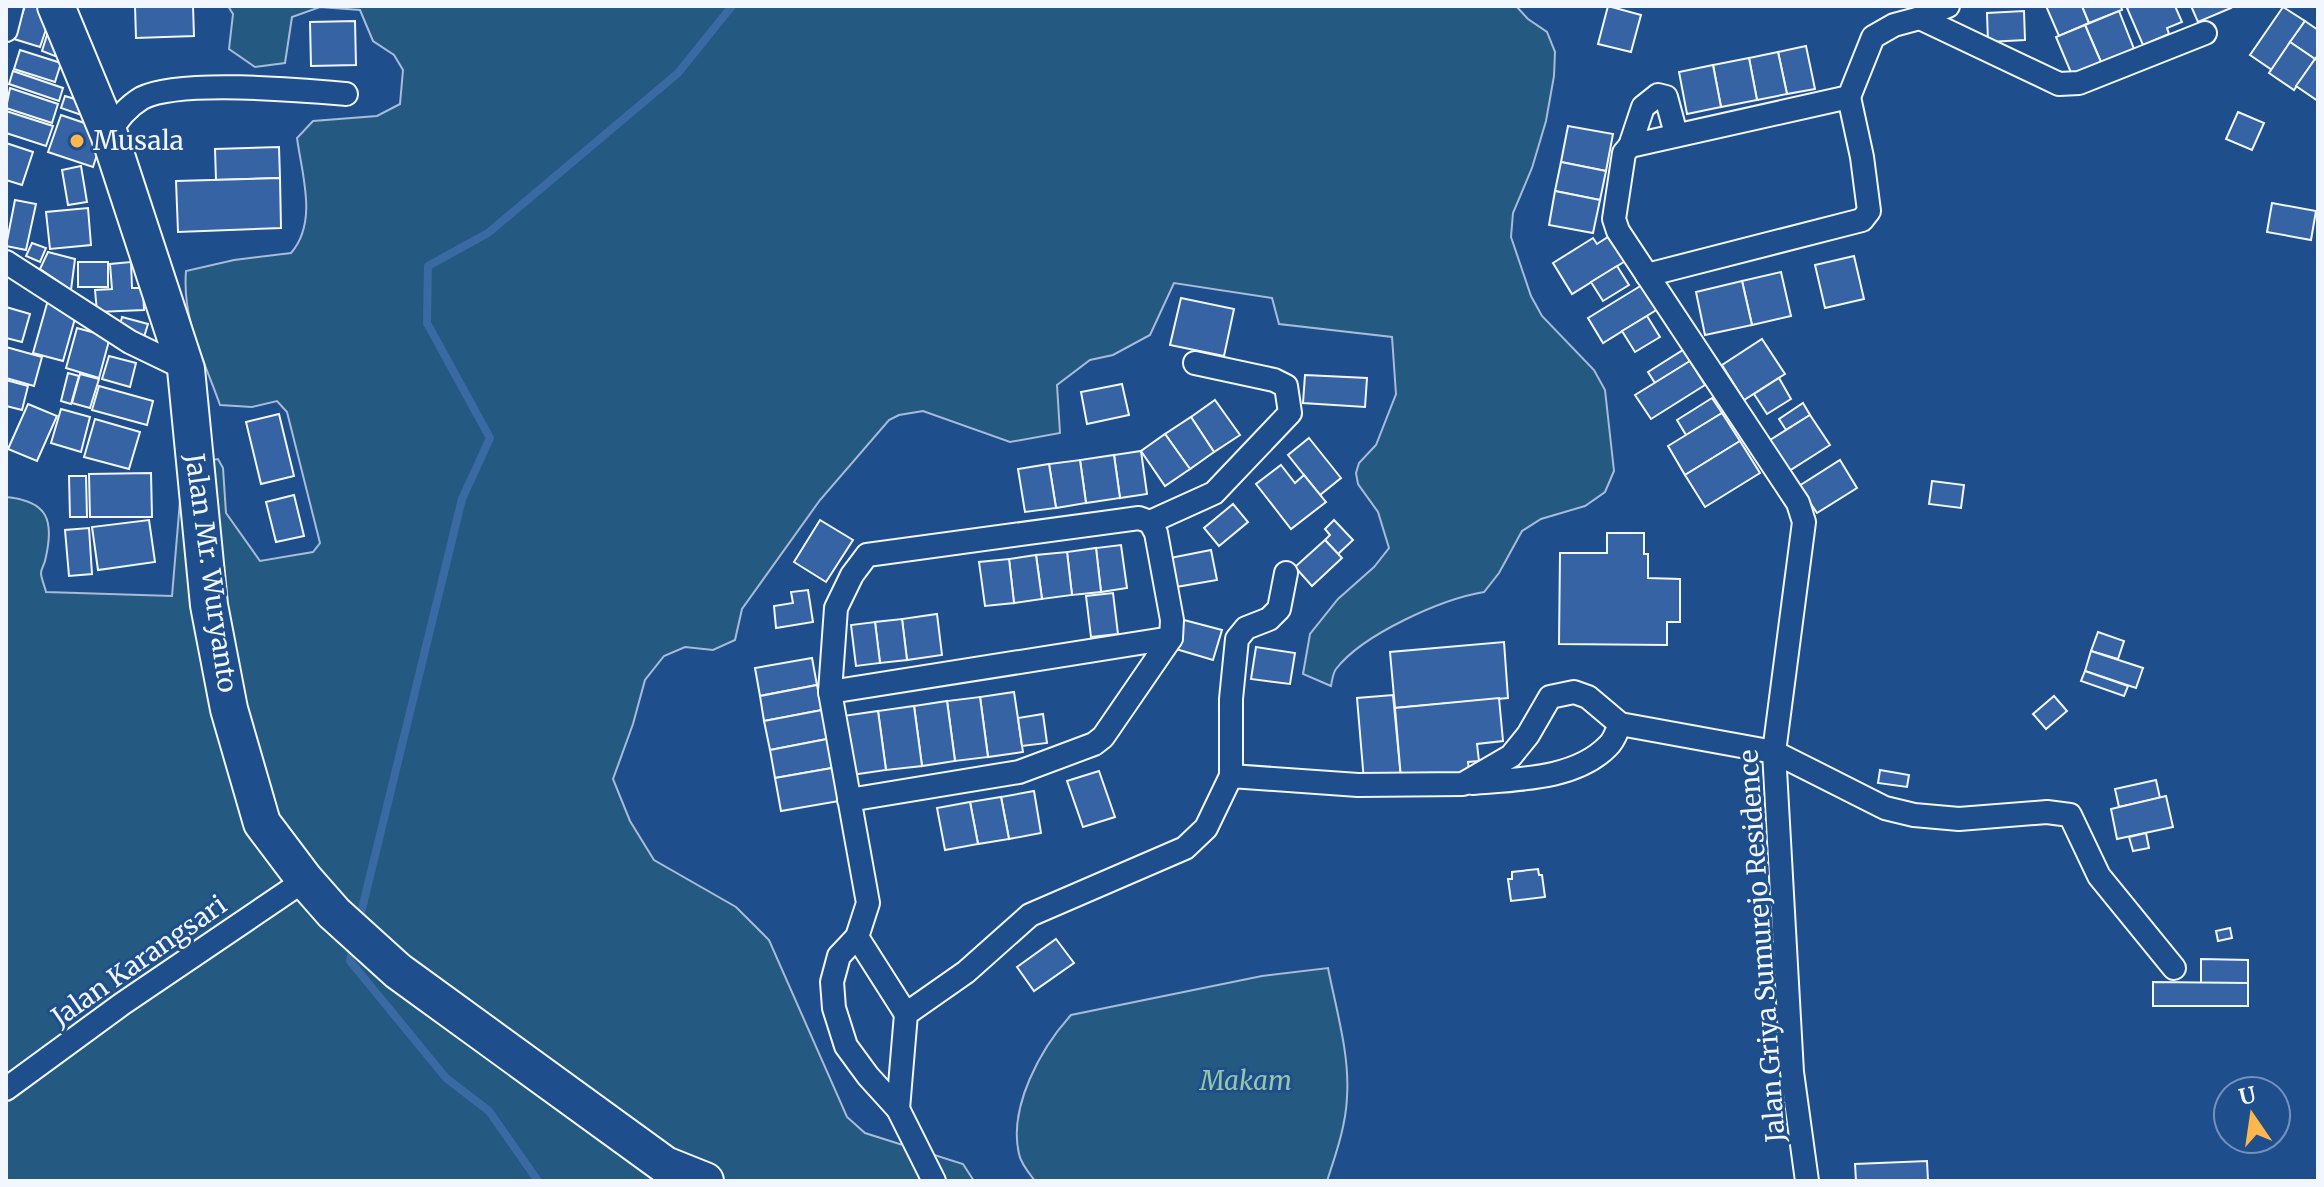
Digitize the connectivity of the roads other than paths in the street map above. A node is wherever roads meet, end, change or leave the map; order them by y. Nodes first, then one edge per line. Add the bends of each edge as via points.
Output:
1 (12, 6) edge
2 (56, 6) edge
3 (1948, 6) edge
4 (1920, 18) junction
5 (6, 30) edge
6 (2205, 33) dead end
7 (346, 94) dead end
8 (1849, 97) junction
9 (109, 134) junction
10 (1676, 134) junction
11 (1630, 146) junction
12 (7, 266) edge
13 (1647, 275) junction
14 (1195, 363) dead end
15 (186, 369) junction
16 (1150, 522) junction
17 (1286, 573) dead end
18 (1171, 638) junction
19 (830, 692) junction
20 (1620, 724) junction
21 (1774, 752) junction
22 (1231, 776) junction
23 (1463, 784) junction
24 (849, 800) junction
25 (305, 880) junction
26 (857, 937) junction
27 (2174, 968) dead end
28 (906, 1014) junction
29 (6, 1089) edge
30 (898, 1109) junction
31 (705, 1181) edge
32 (934, 1181) edge
33 (1807, 1181) edge

1 - 5 street
2 - 9 main road, Jalan Mr. Wuryanto
3 - 4 street
4 - 6 street via 2059,84 2079,83
4 - 8 street via 1873,37
7 - 9 street via 170,91 144,97 124,111
8 - 10 street
8 - 13 street via 1869,211 1862,220
9 - 15 main road, Jalan Mr. Wuryanto
10 - 11 street
10 - 11 street, Jalan Griya Sumurejo Residence via 1666,97 1658,95 1643,107
11 - 13 street, Jalan Griya Sumurejo Residence via 1624,153 1614,219
12 - 15 street via 130,342
13 - 21 street, Jalan Griya Sumurejo Residence via 1798,503 1804,522
14 - 16 street via 1286,386 1290,413 1214,493
15 - 25 main road, Jalan Mr. Wuryanto via 209,605 229,709 262,823
16 - 18 street via 1162,562
16 - 19 street via 1139,518 867,555 836,608
17 - 22 street via 1279,609 1237,639
18 - 19 street
18 - 24 street via 1094,744 1019,772
19 - 24 street
20 - 21 street
20 - 23 street via 1610,745 1585,763 1549,774
20 - 23 street via 1588,697 1574,692 1550,697 1511,756
21 - 27 street via 1885,808 1914,815 2070,815 2099,876
21 - 33 street, Jalan Griya Sumurejo Residence via 1792,1072
22 - 23 street via 1358,785
22 - 28 street via 1206,828 1185,848 1030,915 966,972
24 - 26 street via 868,903
25 - 29 street, Jalan Karangsari
25 - 31 main road, Jalan Mr. Wuryanto via 398,971 665,1165
26 - 28 street
26 - 30 street via 839,956 832,982 834,1008 846,1046
28 - 30 street
30 - 32 street

